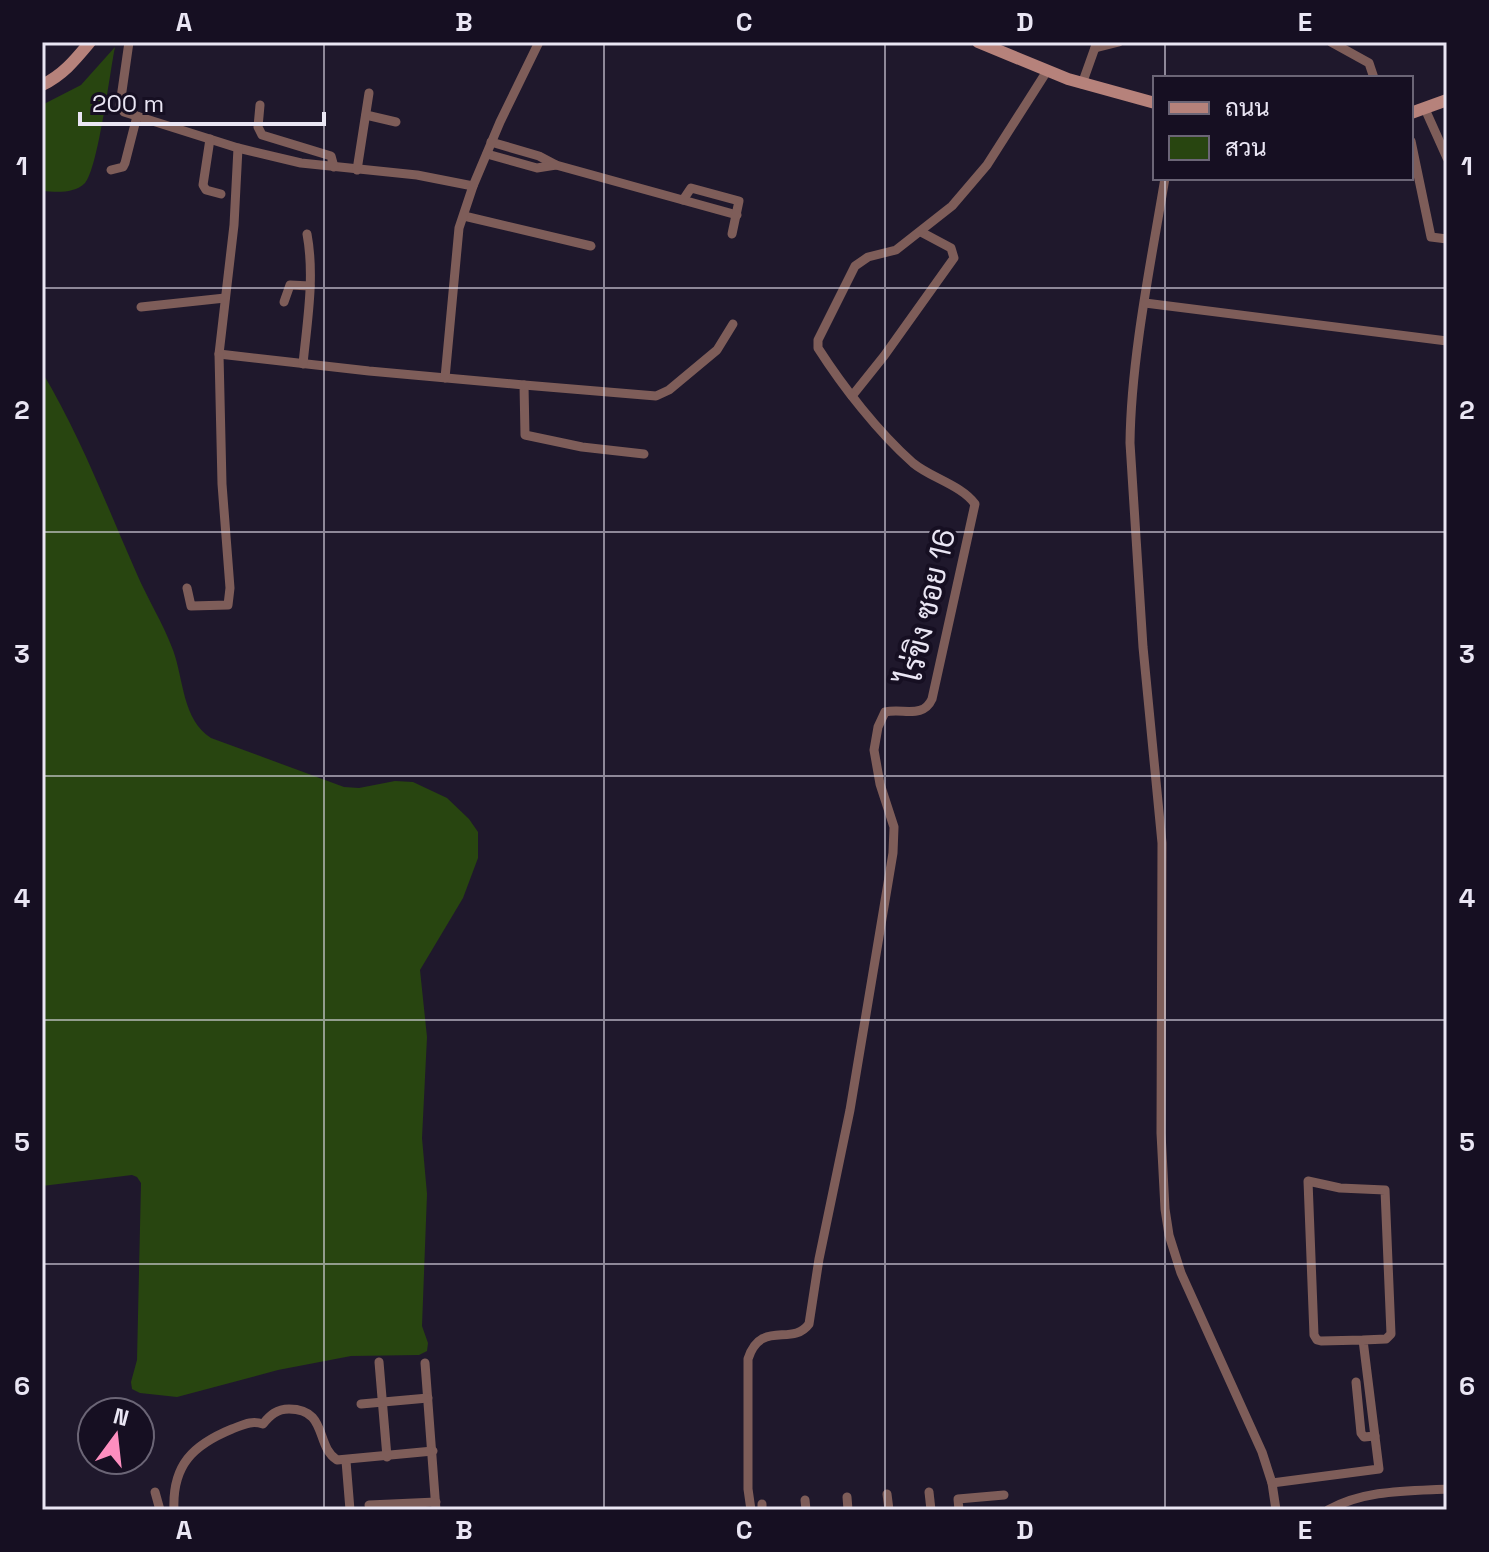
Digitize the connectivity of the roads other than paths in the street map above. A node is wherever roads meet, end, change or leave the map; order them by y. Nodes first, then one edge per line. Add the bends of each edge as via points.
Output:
1 (90, 42) edge
2 (129, 42) edge
3 (539, 42) edge
4 (978, 42) edge
5 (1119, 42) edge
6 (1330, 42) edge
7 (1096, 45) edge
8 (1047, 71) junction
9 (1373, 76) edge
10 (1082, 84) junction
11 (42, 85) edge
12 (369, 93) dead end
13 (1447, 100) edge
14 (1153, 102) edge
15 (260, 105) dead end
16 (1429, 108) junction
17 (1413, 112) edge
18 (366, 115) junction
19 (137, 116) junction
20 (396, 122) dead end
21 (210, 139) junction
22 (491, 142) junction
23 (238, 148) junction
24 (1413, 151) edge
25 (487, 154) junction
26 (1447, 158) edge
27 (556, 165) junction
28 (334, 167) junction
29 (111, 170) dead end
30 (357, 170) junction
31 (1165, 180) edge
32 (473, 186) junction
33 (221, 194) dead end
34 (464, 216) junction
35 (921, 232) junction
36 (307, 234) dead end
37 (732, 234) dead end
38 (1447, 239) edge
39 (591, 246) dead end
40 (310, 286) junction
41 (225, 298) junction
42 (284, 302) dead end
43 (1145, 303) junction
44 (141, 307) dead end
45 (733, 324) dead end
46 (1447, 341) edge
47 (219, 354) junction
48 (303, 364) junction
49 (445, 378) junction
50 (524, 385) junction
51 (852, 396) junction
52 (644, 454) dead end
53 (187, 588) dead end
54 (1363, 1340) junction
55 (379, 1362) dead end
56 (425, 1363) dead end
57 (1356, 1382) dead end
58 (428, 1398) junction
59 (383, 1401) junction
60 (361, 1404) dead end
61 (1372, 1406) junction
62 (1358, 1408) junction
63 (1375, 1436) junction
64 (433, 1451) junction
65 (387, 1457) junction
66 (346, 1461) junction
67 (1272, 1483) junction
68 (1447, 1489) edge
69 (155, 1492) dead end
70 (929, 1492) dead end
71 (887, 1494) dead end
72 (1004, 1495) dead end
73 (847, 1497) dead end
74 (369, 1505) dead end
75 (436, 1506) edge
76 (160, 1510) edge
77 (174, 1510) edge
78 (350, 1510) edge
79 (751, 1510) edge
80 (848, 1510) edge
81 (889, 1510) edge
82 (931, 1510) edge
83 (959, 1510) edge
84 (1276, 1510) edge
85 (1328, 1510) edge

1 - 11 main road via 63,73
2 - 19 street via 120,105
3 - 22 street
4 - 8 main road
5 - 7 street
6 - 9 street via 1369,63
7 - 10 street
8 - 10 main road
8 - 35 street, ไร่ขิง ซอย 16 via 987,165
10 - 14 main road
12 - 18 street
13 - 16 main road
15 - 28 street via 262,135 331,156
16 - 17 main road
16 - 26 street
18 - 20 street
18 - 30 street
19 - 21 street
19 - 29 street via 125,163
21 - 23 street
21 - 33 street via 203,185
22 - 25 street
22 - 27 street
23 - 28 street
23 - 41 street
24 - 38 street via 1431,237
25 - 27 street via 537,168
25 - 32 street
27 - 37 street via 737,215
28 - 30 street
30 - 32 street
31 - 43 street
32 - 34 street
34 - 39 street
34 - 49 street
35 - 51 street via 951,248 954,258
35 - 51 street, ไร่ขิง ซอย 16 via 890,253 855,266 818,340 818,348
36 - 40 street
40 - 42 street via 290,285
40 - 48 street
41 - 44 street
41 - 47 street
43 - 46 street
43 - 67 street via 1130,443 1162,843 1165,1209 1181,1273 1249,1419
45 - 50 street via 717,350 663,394
47 - 48 street
47 - 53 street via 228,605 191,606
48 - 49 street
49 - 50 street
50 - 52 street via 525,435
51 - 79 street, ไร่ขิง ซอย 16 via 915,465 975,504 932,699 921,712 885,712 876,734 875,763 895,834 893,853 809,1324 802,1331 764,1337 752,1345 748,1359
54 - 54 street via 1321,1341 1314,1335 1308,1181 1385,1190 1391,1334
54 - 61 street
55 - 59 street
56 - 58 street
57 - 62 street
58 - 59 street
58 - 64 street
59 - 60 street
59 - 65 street
61 - 62 street
61 - 63 street
62 - 63 street via 1362,1436
63 - 67 street via 1379,1469
64 - 65 street
64 - 75 street
65 - 66 street
66 - 77 street via 329,1454 312,1416 282,1410 263,1424 244,1424 199,1445 178,1474
66 - 78 street
67 - 84 street
68 - 85 street via 1366,1495
69 - 76 street
70 - 82 street
71 - 81 street
72 - 83 street via 958,1499
73 - 80 street
74 - 75 street

